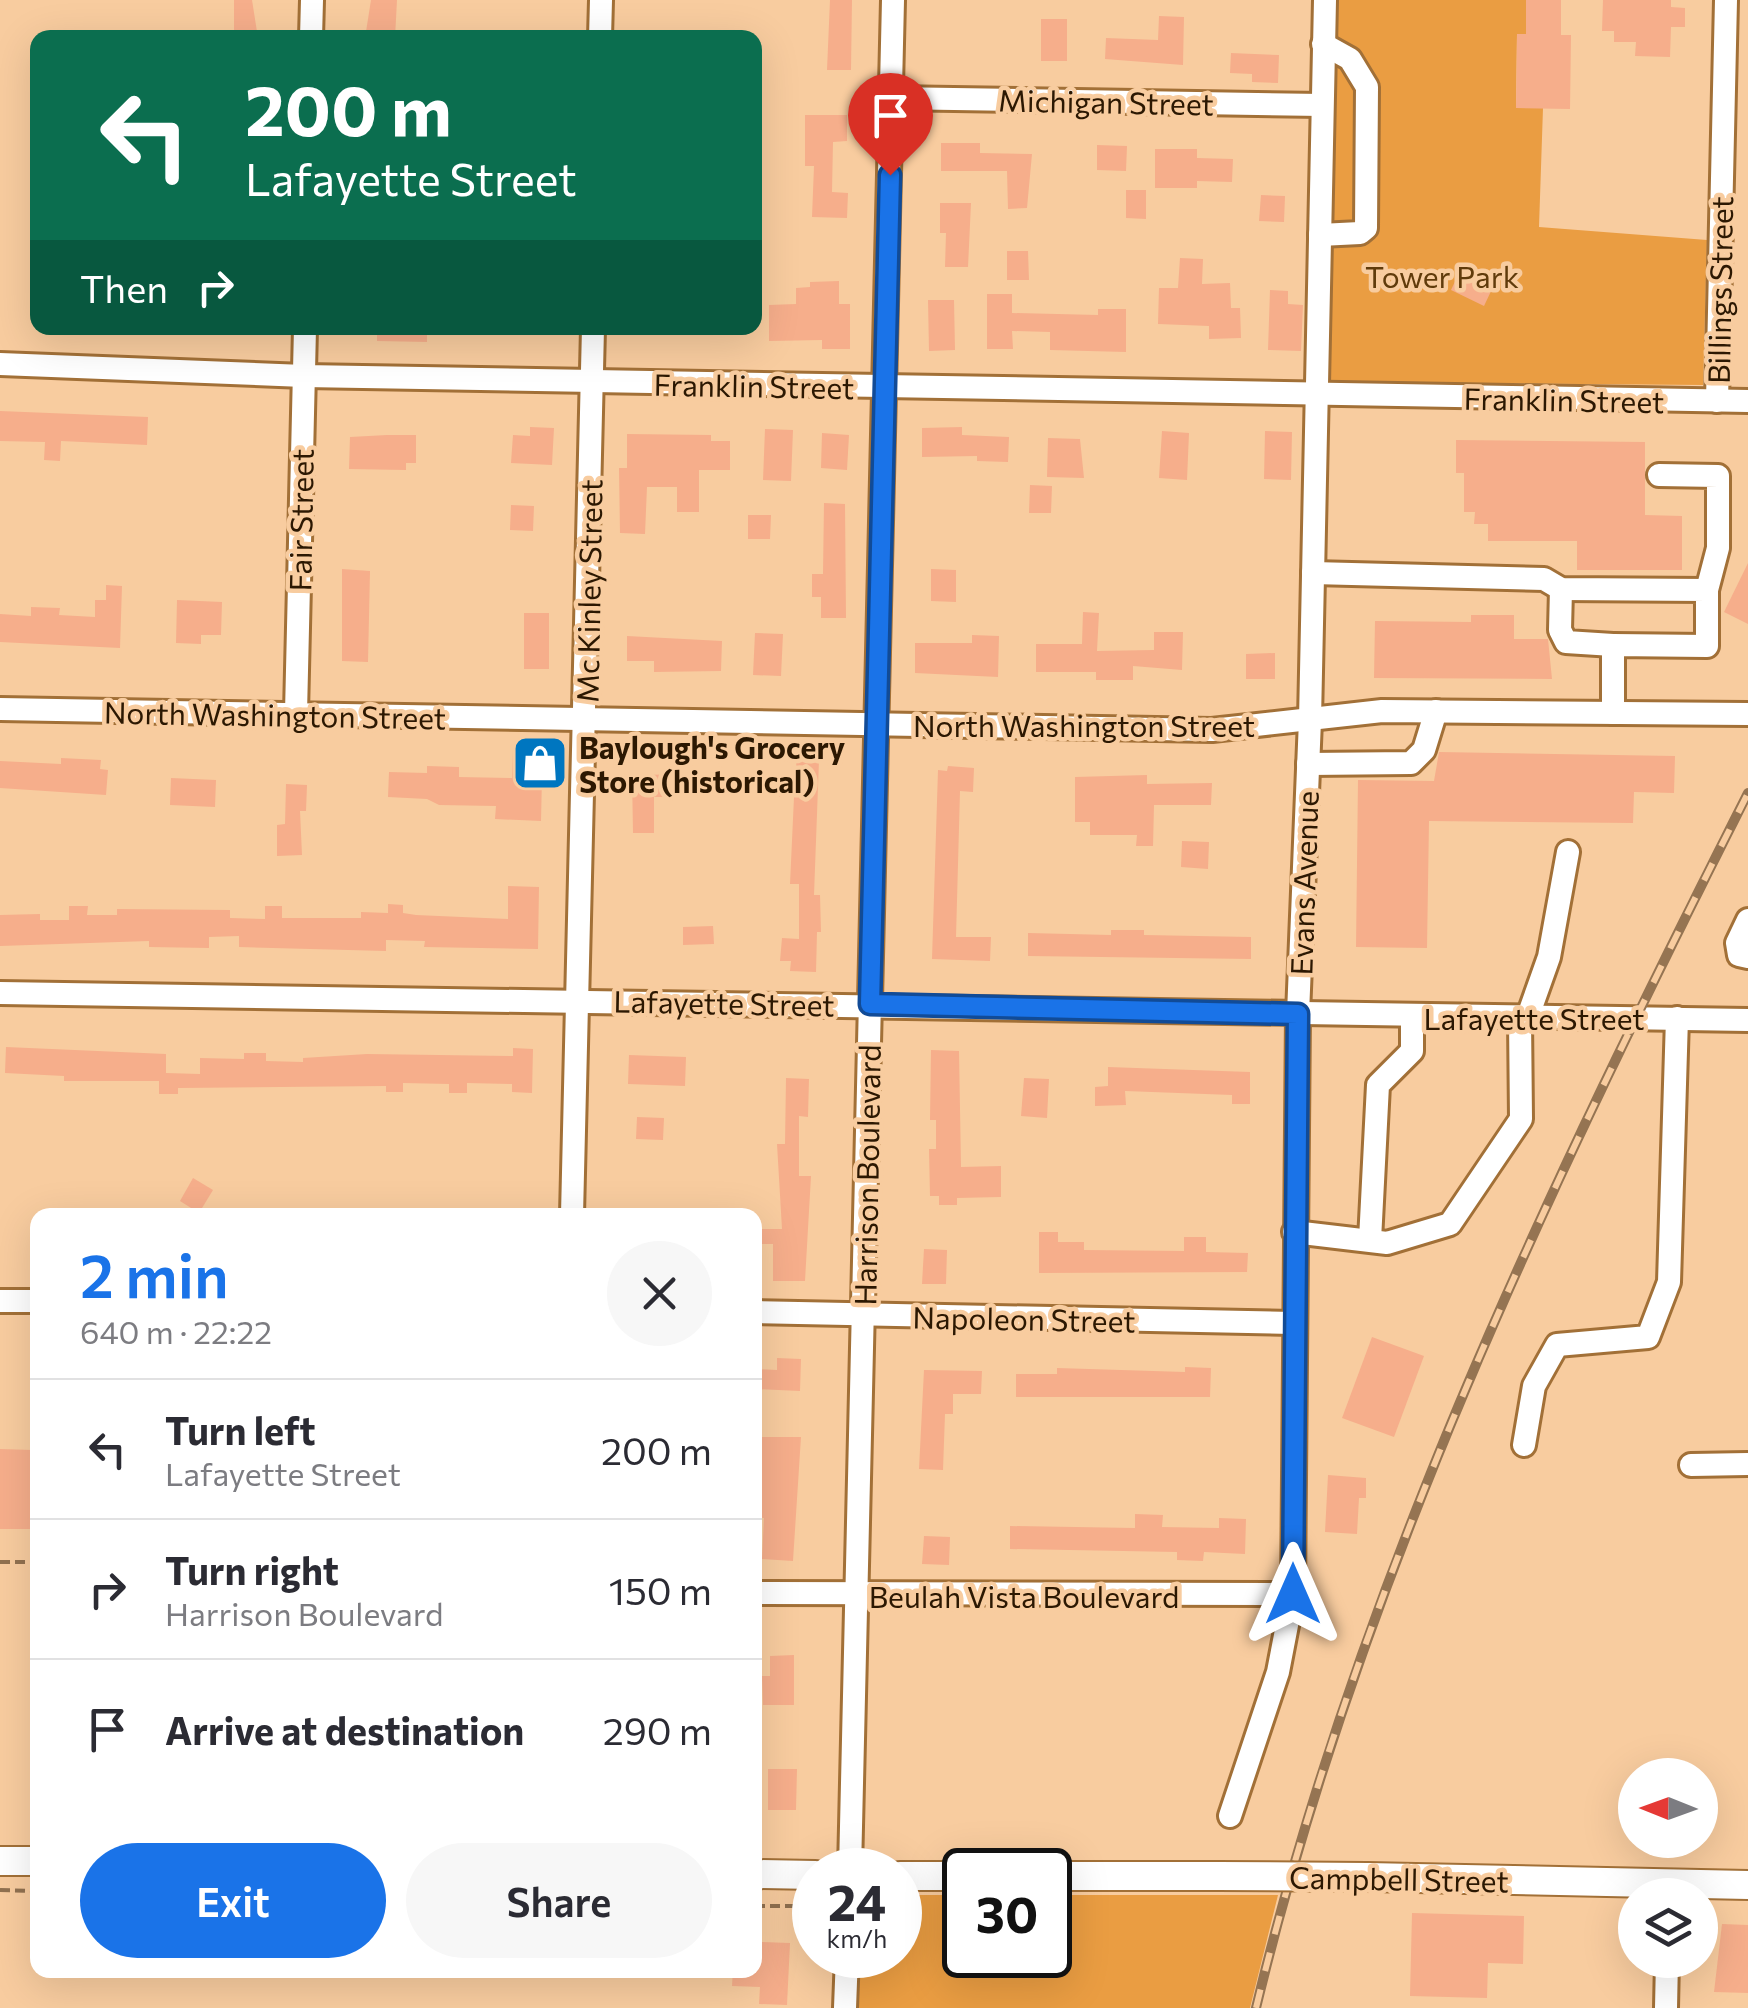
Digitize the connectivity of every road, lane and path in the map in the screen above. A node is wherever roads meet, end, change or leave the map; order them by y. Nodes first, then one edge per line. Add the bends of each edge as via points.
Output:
1 (312, 0) edge
2 (601, 0) edge
3 (893, 0) edge
4 (1325, 0) edge
5 (1726, 0) edge
6 (312, 30) edge
7 (600, 30) edge
8 (1736, 38) edge
9 (1324, 44) junction
10 (890, 98) junction
11 (1322, 105) junction
12 (1320, 235) junction
13 (305, 335) edge
14 (593, 335) edge
15 (0, 364) edge
16 (304, 376) junction
17 (592, 382) junction
18 (887, 388) junction
19 (1317, 396) junction
20 (1717, 401) junction
21 (1748, 401) edge
22 (1660, 475) dead end
23 (1313, 573) junction
24 (1561, 588) junction
25 (1707, 590) junction
26 (1613, 646) junction
27 (0, 709) edge
28 (1436, 711) junction
29 (296, 713) junction
30 (1613, 713) junction
31 (1748, 714) edge
32 (586, 720) junction
33 (1310, 720) junction
34 (878, 722) junction
35 (1308, 764) junction
36 (1568, 852) dead end
37 (1748, 920) edge
38 (1748, 957) edge
39 (0, 993) edge
40 (576, 1000) junction
41 (870, 1004) junction
42 (1298, 1014) junction
43 (1412, 1016) junction
44 (1524, 1018) junction
45 (1676, 1018) junction
46 (1748, 1020) edge
47 (572, 1208) edge
48 (1294, 1232) junction
49 (1370, 1240) junction
50 (0, 1301) edge
51 (30, 1301) edge
52 (762, 1312) edge
53 (863, 1315) junction
54 (1292, 1323) junction
55 (1524, 1446) dead end
56 (1690, 1464) dead end
57 (1748, 1464) edge
58 (0, 1562) edge
59 (30, 1562) edge
60 (762, 1593) edge
61 (1293, 1594) junction
62 (859, 1595) junction
63 (1230, 1816) dead end
64 (851, 1848) edge
65 (0, 1861) edge
66 (30, 1861) edge
67 (762, 1874) edge
68 (792, 1875) edge
69 (1072, 1876) edge
70 (1748, 1885) edge
71 (1618, 1887) edge
72 (1718, 1887) edge
73 (0, 1890) edge
74 (30, 1891) edge
75 (762, 1906) edge
76 (792, 1906) edge
77 (846, 1978) edge
78 (1667, 1978) edge
79 (845, 2008) edge
80 (1666, 2008) edge

1 - 6 street
2 - 7 street
3 - 10 street, Harrison Boulevard
4 - 9 street, Evans Avenue
5 - 8 street, Billings Street
8 - 20 street, Billings Street
9 - 11 street, Evans Avenue
9 - 12 street via 1350,60 1367,88 1366,228
10 - 11 street, Michigan Street
10 - 18 street, Harrison Boulevard
11 - 12 street, Evans Avenue
12 - 19 street, Evans Avenue
13 - 16 street, Fair Street
14 - 17 street, Mc Kinley Street
15 - 16 street, Franklin Street
16 - 17 street, Franklin Street
16 - 29 street, Fair Street
17 - 18 street, Franklin Street
17 - 32 street, Mc Kinley Street
18 - 19 street, Franklin Street
18 - 34 street, Harrison Boulevard
19 - 20 street, Franklin Street
19 - 23 street, Evans Avenue
20 - 21 street, Franklin Street
22 - 25 street via 1718,476 1718,548
23 - 24 street via 1544,579
23 - 33 street, Evans Avenue
24 - 25 street
24 - 26 street via 1566,642
25 - 26 street via 1707,646
26 - 30 street
27 - 29 street, North Washington Street
28 - 30 street, North Washington Street
28 - 33 street, North Washington Street
28 - 35 street via 1424,750 1411,763
29 - 32 street, North Washington Street
30 - 31 street, North Washington Street
32 - 34 street, North Washington Street
32 - 40 street, Mc Kinley Street
33 - 34 street, North Washington Street via 1212,730
33 - 35 street, Evans Avenue
34 - 41 street, Harrison Boulevard
35 - 42 street, Evans Avenue
36 - 44 street via 1548,956
37 - 38 street via 1737,942 1739,955
39 - 40 street, Lafayette Street
40 - 41 street, Lafayette Street
40 - 47 street, Mc Kinley Street
41 - 42 street, Lafayette Street
41 - 53 street, Harrison Boulevard
42 - 43 street, Lafayette Street
42 - 48 street, Evans Avenue
43 - 44 street, Lafayette Street
43 - 49 street via 1412,1051 1378,1085
44 - 45 street, Lafayette Street
44 - 49 street via 1521,1119 1450,1224 1387,1243
45 - 46 street, Lafayette Street
45 - 55 street via 1669,1282 1648,1336 1557,1345 1534,1386
48 - 49 street
48 - 54 street, Evans Avenue
50 - 51 street
52 - 53 street, Napoleon Street
53 - 54 street, Napoleon Street
53 - 62 street, Harrison Boulevard
54 - 61 street, Evans Avenue
56 - 57 street
58 - 59 path
60 - 62 street, Beulah Vista Boulevard
61 - 62 street, Beulah Vista Boulevard
61 - 63 street, Evans Avenue via 1278,1672
62 - 64 street, Harrison Boulevard
65 - 66 main road
67 - 68 main road
69 - 71 main road, Campbell Street, bridge
70 - 72 main road, Campbell Street
73 - 74 path
75 - 76 path
77 - 79 street
78 - 80 street

